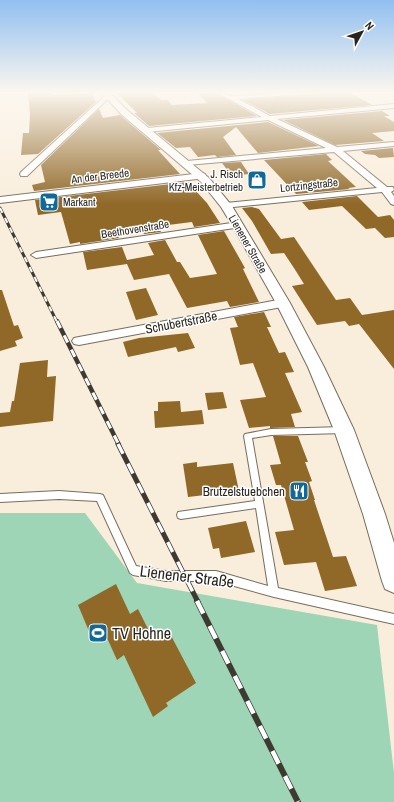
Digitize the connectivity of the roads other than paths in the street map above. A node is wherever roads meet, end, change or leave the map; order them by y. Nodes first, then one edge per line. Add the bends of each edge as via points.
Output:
1 (69, 130) edge
2 (147, 130) edge
3 (295, 130) edge
4 (394, 144) edge
5 (337, 150) junction
6 (187, 163) junction
7 (24, 174) dead end
8 (202, 176) junction
9 (394, 188) edge
10 (384, 189) junction
11 (0, 200) edge
12 (394, 202) edge
13 (226, 206) junction
14 (238, 225) junction
15 (36, 256) dead end
16 (283, 303) junction
17 (79, 341) dead end
18 (344, 430) junction
19 (0, 498) edge
20 (260, 504) junction
21 (181, 515) dead end
22 (394, 581) edge
23 (274, 592) junction
24 (394, 619) edge

1 - 7 street
2 - 6 street, Lienener Straße
3 - 5 street
4 - 5 street
5 - 6 street
5 - 10 street
6 - 8 street, Lienener Straße
8 - 11 street, An der Breede
8 - 13 street, Lienener Straße
9 - 10 street, Lortzingstraße
10 - 12 street
10 - 13 street, Lortzingstraße
13 - 14 street, Lienener Straße
14 - 15 street, Beethovenstraße
14 - 16 street, Lienener Straße
16 - 17 street, Schubertstraße
16 - 18 street, Lienener Straße via 316,367
18 - 20 lane via 271,432 248,436
18 - 22 street, Lienener Straße via 374,514
19 - 23 lane, Lienener Straße via 59,495 100,498 133,570 166,576 216,576
20 - 21 lane
20 - 23 lane
23 - 24 lane, Lienener Straße

